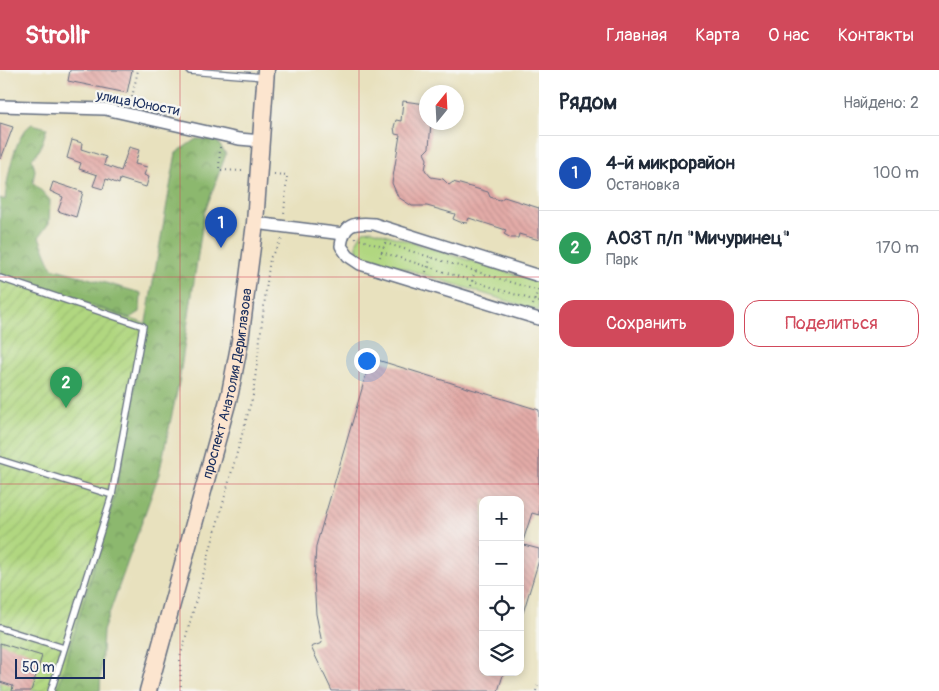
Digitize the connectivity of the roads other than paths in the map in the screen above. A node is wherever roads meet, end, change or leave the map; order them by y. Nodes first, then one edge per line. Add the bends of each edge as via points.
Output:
1 (190, 71) edge
2 (266, 74) edge
3 (0, 106) edge
4 (262, 141) junction
5 (255, 223) junction
6 (343, 234) junction
7 (539, 276) edge
8 (0, 278) edge
9 (534, 318) edge
10 (0, 460) edge
11 (112, 495) junction
12 (0, 628) edge
13 (64, 648) junction
14 (51, 691) edge
15 (148, 691) edge

1 - 2 lane
2 - 4 main road, проспект Анатолия Дериглазова
3 - 4 street, улица Юности via 105,109
4 - 5 main road, проспект Анатолия Дериглазова
5 - 6 street
5 - 15 main road, проспект Анатолия Дериглазова via 230,393
6 - 7 street via 360,222 389,228
6 - 9 street via 341,246 360,264
8 - 11 lane via 142,326
10 - 11 lane
11 - 13 lane
12 - 13 lane
13 - 14 lane

